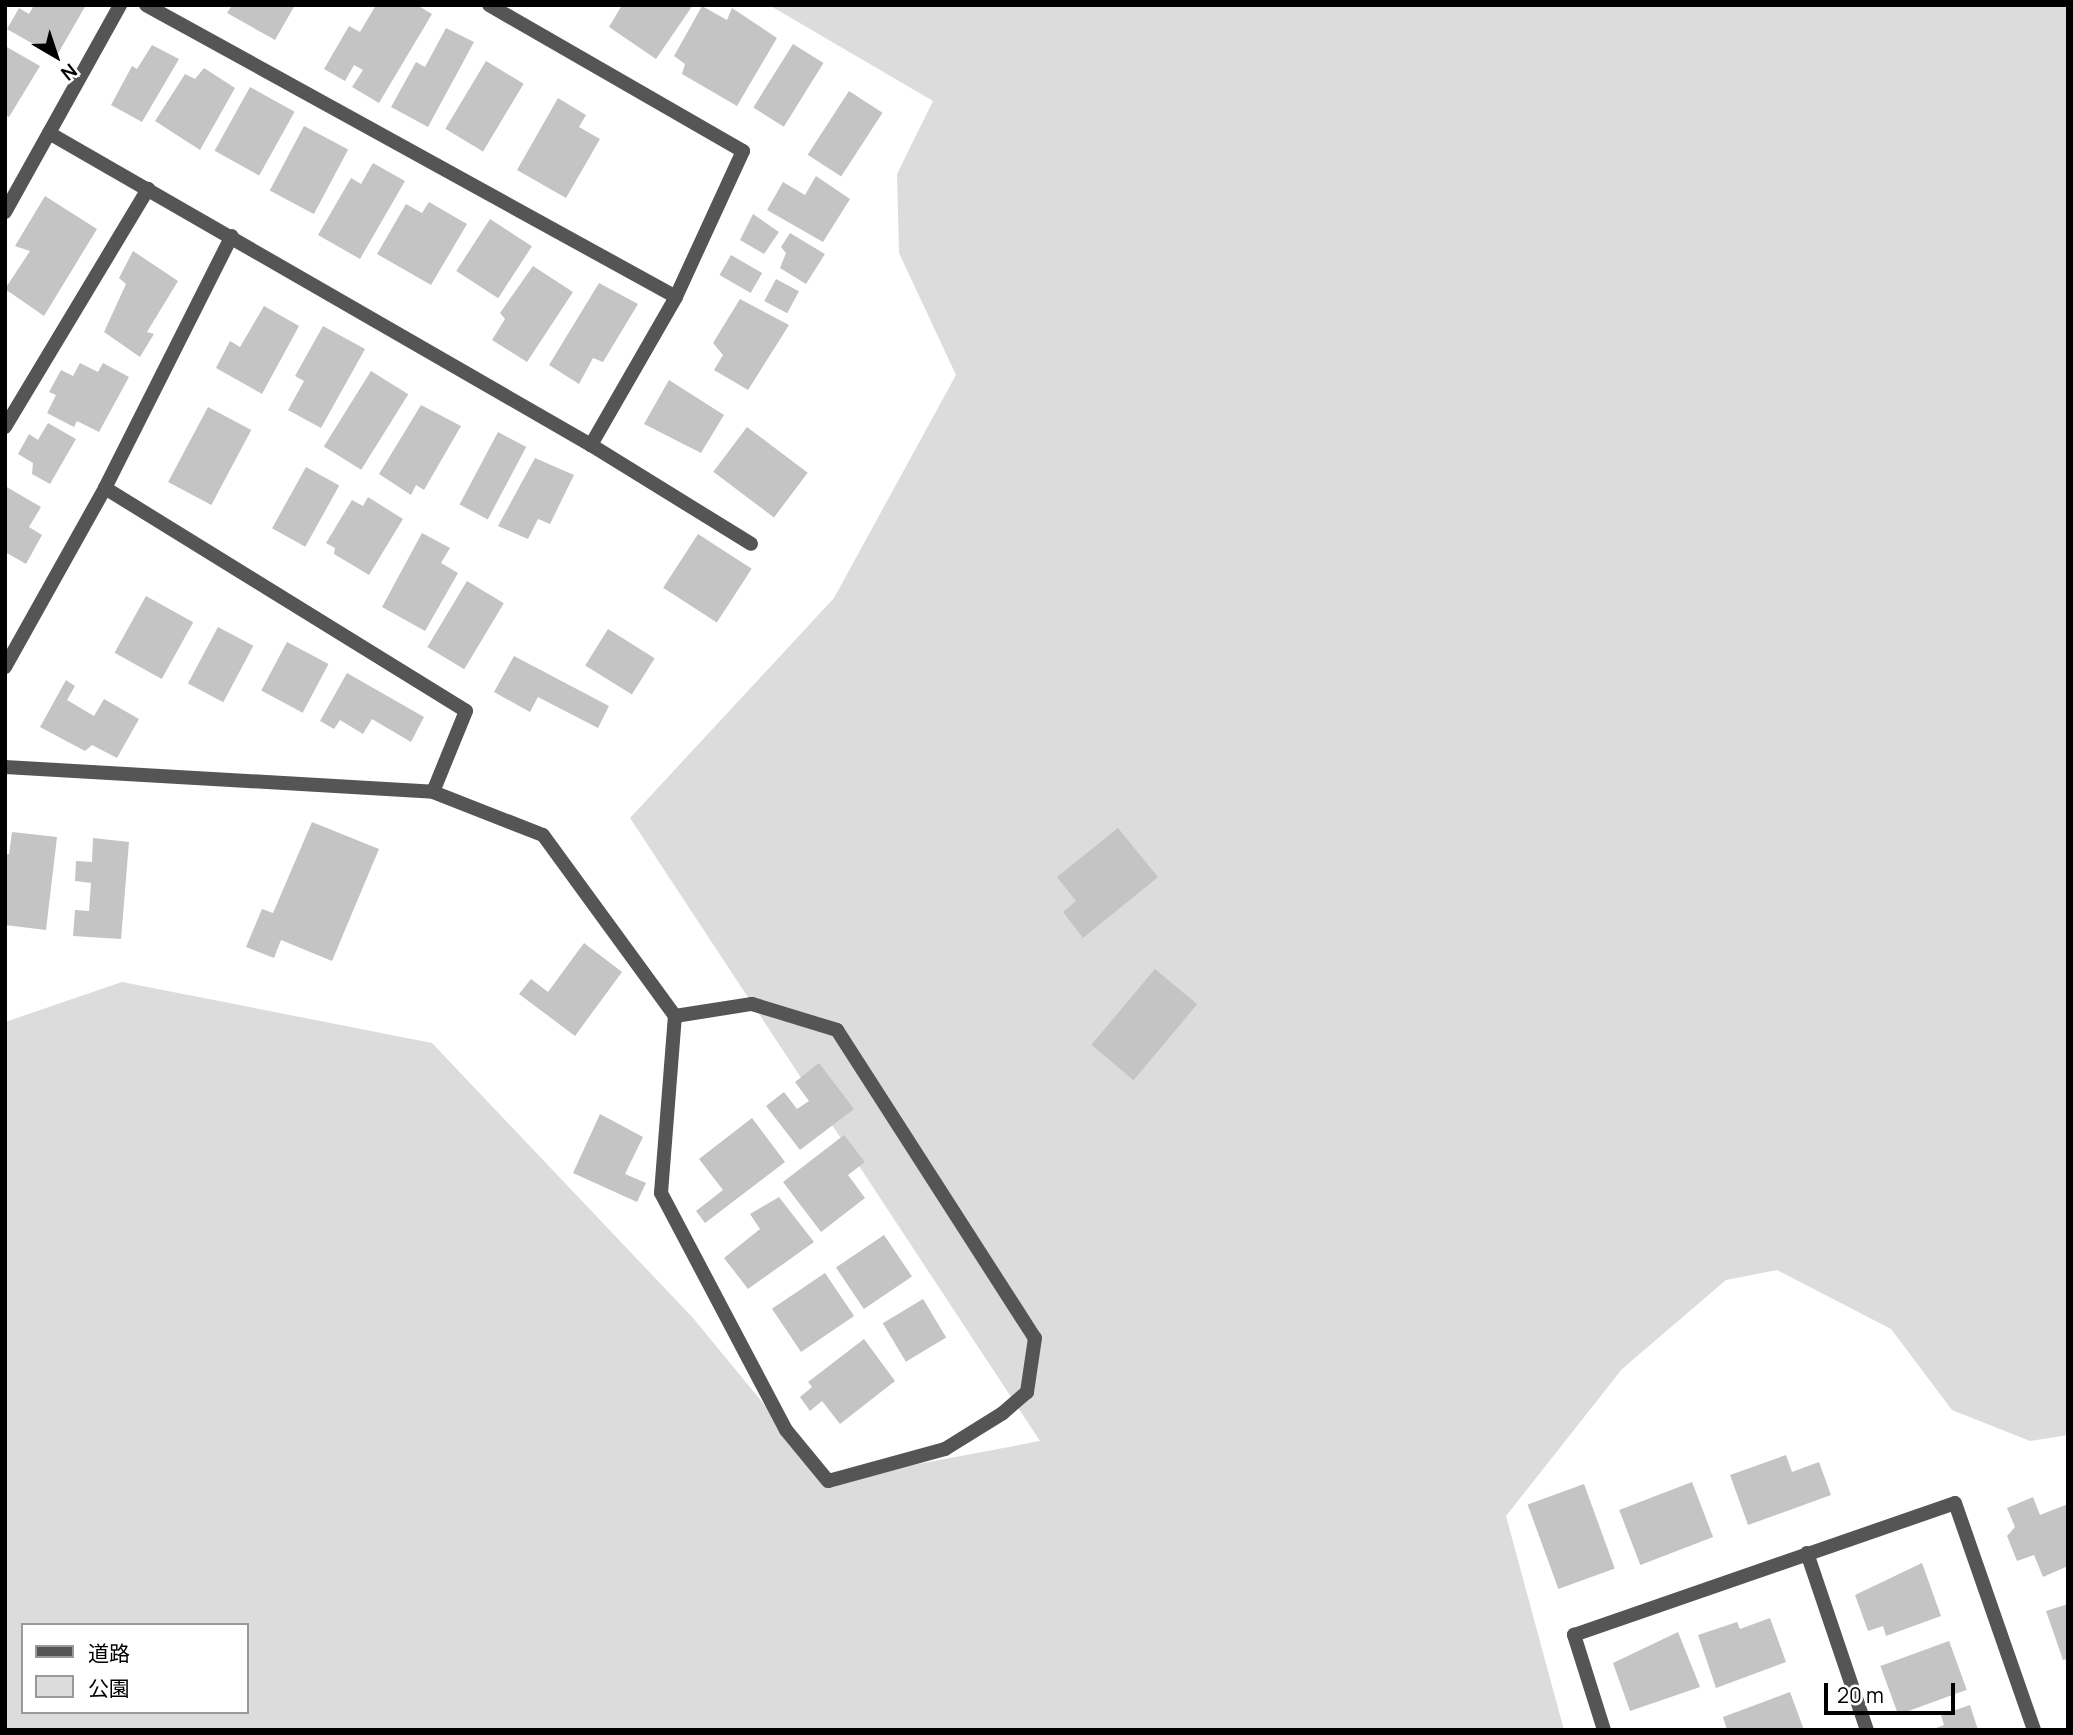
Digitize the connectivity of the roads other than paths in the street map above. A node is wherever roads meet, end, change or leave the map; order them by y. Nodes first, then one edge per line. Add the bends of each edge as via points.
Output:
1 (120, 5) edge
2 (146, 5) edge
3 (489, 5) edge
4 (49, 133) junction
5 (148, 189) junction
6 (5, 212) edge
7 (232, 236) junction
8 (676, 297) junction
9 (5, 427) edge
10 (591, 445) junction
11 (105, 488) junction
12 (751, 544) dead end
13 (5, 667) edge
14 (5, 766) edge
15 (433, 792) junction
16 (675, 1016) junction
17 (1807, 1553) junction
18 (1604, 1730) edge
19 (1867, 1730) edge
20 (2034, 1730) edge

1 - 4 street
2 - 8 street
3 - 8 street via 743,151
4 - 5 street
4 - 6 street
5 - 7 street
5 - 9 street
7 - 10 street
7 - 11 street
8 - 10 street
10 - 12 street
11 - 13 street
11 - 15 street via 466,711
14 - 15 street
15 - 16 street via 543,835
16 - 16 street via 661,1193 786,1430 828,1481 945,1449 1003,1413 1027,1392 1035,1338 837,1030 752,1004
17 - 18 street via 1574,1635
17 - 19 street
17 - 20 street via 1955,1503

